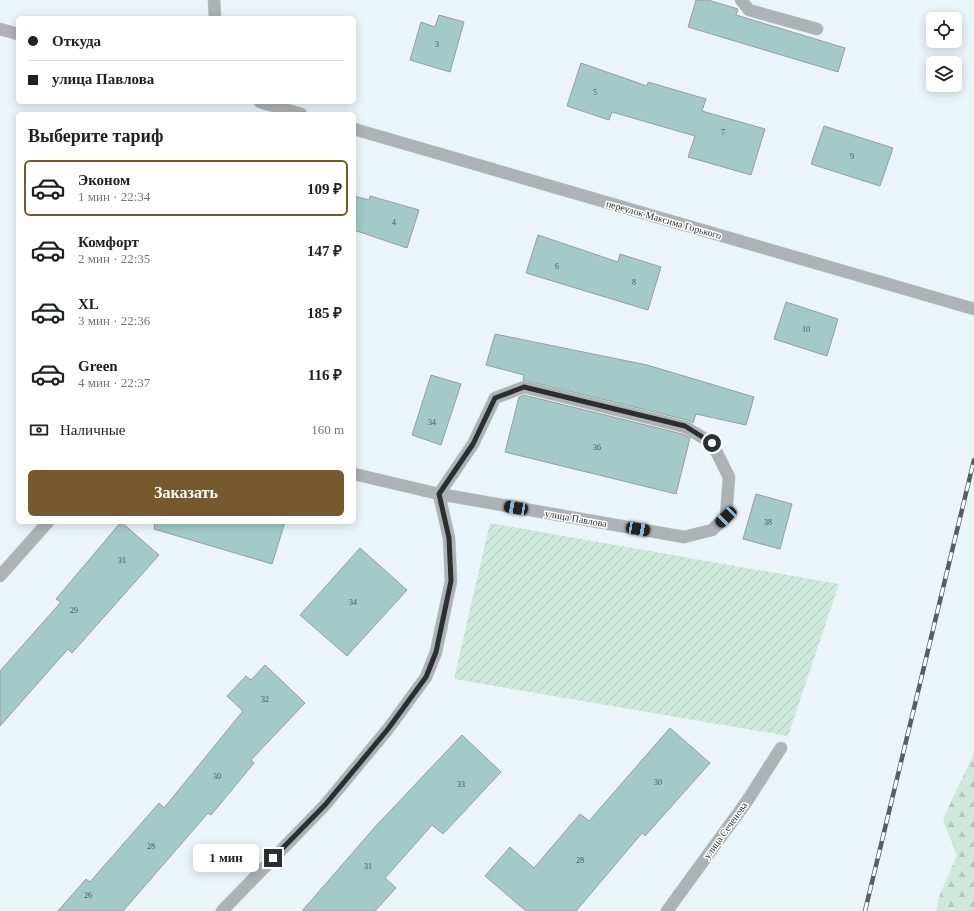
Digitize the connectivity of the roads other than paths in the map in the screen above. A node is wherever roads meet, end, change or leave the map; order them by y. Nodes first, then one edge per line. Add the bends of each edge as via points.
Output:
1 (214, 0) edge
2 (741, 0) edge
3 (215, 16) edge
4 (0, 29) edge
5 (817, 29) dead end
6 (16, 33) edge
7 (267, 104) edge
8 (294, 112) edge
9 (356, 130) edge
10 (974, 309) edge
11 (356, 474) edge
12 (439, 494) junction
13 (46, 524) edge
14 (0, 576) edge
15 (781, 748) dead end
16 (222, 911) edge
17 (667, 911) edge

1 - 3 street
2 - 5 street via 749,10
4 - 6 street
7 - 8 street
9 - 10 street, переулок Максима Горького
11 - 12 street, улица Павлова
12 - 12 street, улица Павлова via 684,537 712,530 726,517 729,476 712,443 685,426 524,387 495,398 473,444
12 - 16 street via 449,538 451,581 436,652 426,677 388,729 325,805
13 - 14 street
15 - 17 street, улица Сеченова via 747,801

